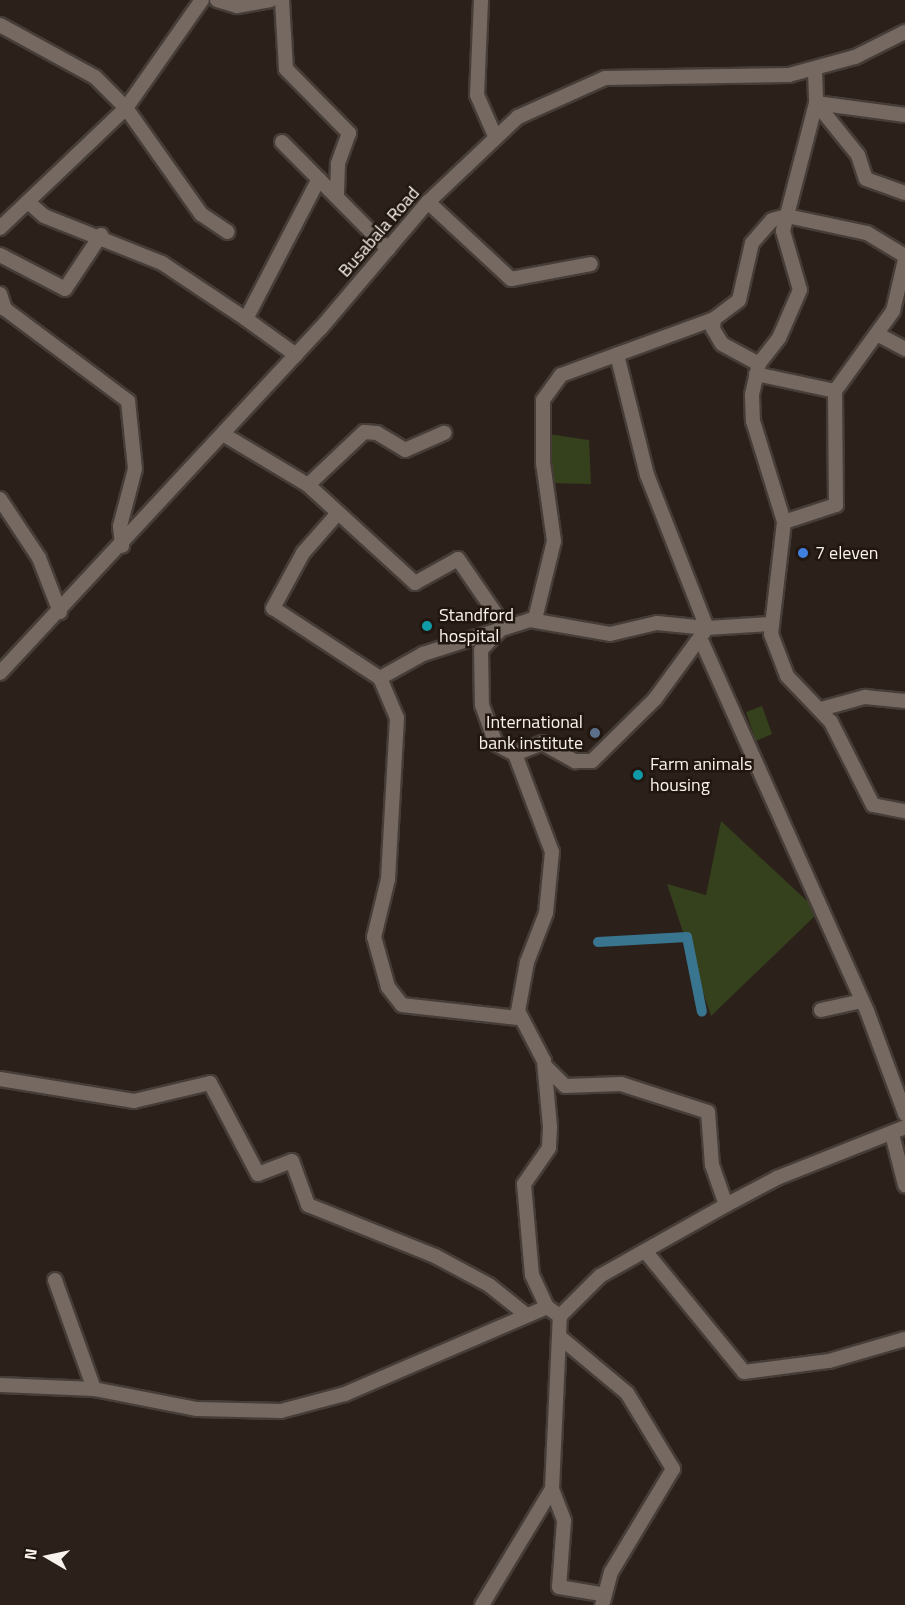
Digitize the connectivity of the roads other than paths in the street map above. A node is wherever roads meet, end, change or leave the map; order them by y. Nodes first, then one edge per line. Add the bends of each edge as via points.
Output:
1 (202, 0) edge
2 (217, 0) edge
3 (270, 0) edge
4 (282, 0) edge
5 (481, 0) edge
6 (0, 25) edge
7 (905, 32) edge
8 (815, 70) junction
9 (816, 103) junction
10 (126, 108) junction
11 (905, 115) edge
12 (495, 136) junction
13 (282, 142) dead end
14 (320, 179) junction
15 (905, 193) edge
16 (337, 196) junction
17 (28, 202) junction
18 (428, 202) junction
19 (787, 216) junction
20 (0, 228) edge
21 (228, 232) dead end
22 (101, 235) junction
23 (388, 249) junction
24 (0, 255) edge
25 (905, 258) edge
26 (591, 264) dead end
27 (0, 294) edge
28 (246, 318) junction
29 (714, 319) junction
30 (877, 334) junction
31 (905, 349) edge
32 (296, 355) junction
33 (617, 355) junction
34 (758, 369) junction
35 (835, 391) junction
36 (444, 433) dead end
37 (223, 434) junction
38 (308, 484) junction
39 (0, 499) edge
40 (338, 513) junction
41 (784, 522) junction
42 (122, 546) junction
43 (60, 612) junction
44 (535, 619) junction
45 (770, 624) junction
46 (504, 626) junction
47 (704, 634) junction
48 (0, 674) edge
49 (380, 678) junction
50 (905, 701) edge
51 (820, 709) junction
52 (515, 754) junction
53 (905, 811) edge
54 (862, 1001) junction
55 (821, 1010) dead end
56 (518, 1018) junction
57 (545, 1066) junction
58 (0, 1079) edge
59 (905, 1114) edge
60 (899, 1130) edge
61 (905, 1185) edge
62 (726, 1205) junction
63 (645, 1251) junction
64 (55, 1280) dead end
65 (547, 1307) junction
66 (524, 1313) junction
67 (560, 1316) junction
68 (561, 1338) junction
69 (905, 1339) edge
70 (0, 1385) edge
71 (94, 1389) junction
72 (552, 1490) junction
73 (601, 1600) edge
74 (482, 1605) edge

1 - 10 street
2 - 3 street via 237,6
4 - 16 street via 286,69 349,133 338,164
5 - 12 street via 477,95
6 - 10 street via 73,61
7 - 8 street, Busabala Road
8 - 9 street
8 - 12 street, Busabala Road via 605,78 541,104
9 - 11 street
9 - 15 street via 858,155 866,179
9 - 19 street
10 - 17 street
10 - 21 street via 201,214
12 - 18 street, Busabala Road
13 - 14 street
14 - 16 street
14 - 28 street
16 - 23 street
17 - 20 street
17 - 22 street via 44,216
18 - 23 street, Busabala Road
18 - 26 street via 461,228 494,269 511,279
19 - 25 street via 873,235
19 - 29 street via 759,232 739,300
19 - 34 street via 784,239 800,290 779,338
22 - 24 street via 65,290
22 - 28 street via 162,263
23 - 32 street, Busabala Road
25 - 30 street via 896,303
27 - 42 street via 5,309 128,401 135,469 120,526
28 - 32 street
29 - 33 street
29 - 34 street via 712,329 722,344
30 - 31 street
30 - 35 street
32 - 37 street, Busabala Road
33 - 44 street via 561,375 543,400 543,463 554,541
33 - 47 street via 647,476
34 - 35 street
34 - 41 street via 753,421
35 - 41 street via 836,505
36 - 38 street via 405,450 364,432
37 - 38 street
37 - 42 street, Busabala Road
38 - 40 street
39 - 43 street via 39,558
40 - 46 street via 365,541 385,550 415,583 458,559
40 - 49 street via 303,553 273,608
41 - 45 street
42 - 43 street, Busabala Road
43 - 48 street, Busabala Road
44 - 46 street
44 - 47 street via 610,634 657,623
45 - 47 street
45 - 51 street via 787,676
46 - 49 street via 423,654
46 - 52 street via 481,650 480,693 496,744
47 - 52 street via 655,699 592,761 576,761 542,744
47 - 54 street
49 - 56 street via 397,717 388,879 374,937 388,987 402,1005
50 - 51 street via 865,696
51 - 53 street via 873,806
52 - 56 street via 550,840 553,862 546,914 527,962
54 - 55 street
54 - 59 street
56 - 57 street
57 - 62 street via 565,1086 621,1084 708,1112 715,1180
57 - 65 street via 549,1148 524,1184 532,1275
58 - 66 street via 134,1101 210,1083 258,1174 292,1161 308,1204 435,1256 489,1285
60 - 61 street
60 - 62 street via 777,1178
62 - 63 street
63 - 67 street via 600,1276
63 - 69 street via 744,1372 829,1361
64 - 71 street
65 - 66 street
65 - 67 street
66 - 71 street via 345,1394 280,1411 198,1409
67 - 68 street
68 - 72 street
68 - 73 street via 627,1393 673,1469 647,1504
70 - 71 street
72 - 73 street via 564,1521 559,1587
72 - 74 street

